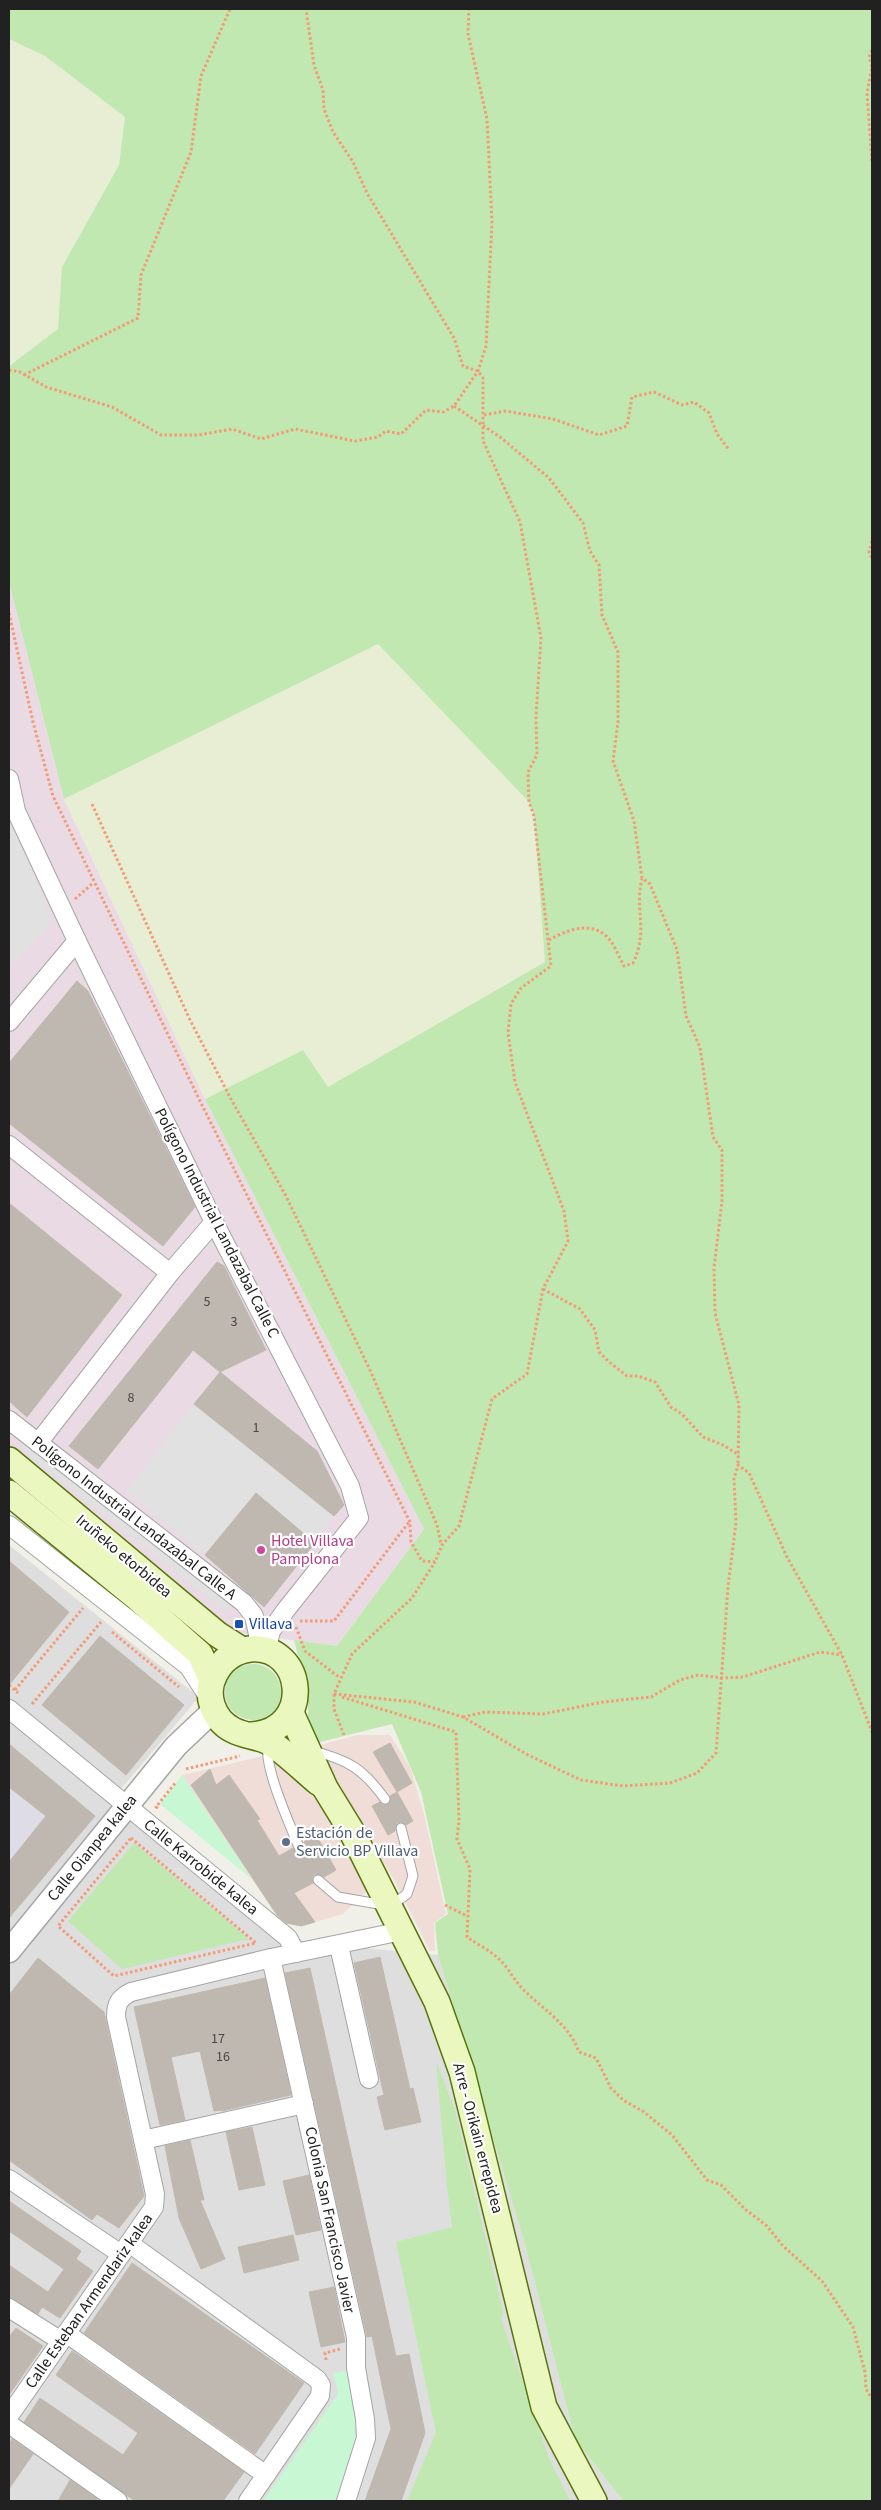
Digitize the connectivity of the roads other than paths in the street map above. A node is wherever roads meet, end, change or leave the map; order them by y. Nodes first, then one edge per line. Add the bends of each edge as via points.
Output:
1 (9, 779) edge
2 (77, 941) junction
3 (9, 1022) edge
4 (9, 1144) edge
5 (214, 1222) junction
6 (170, 1273) junction
7 (9, 1420) edge
8 (38, 1443) junction
9 (9, 1460) edge
10 (9, 1493) edge
11 (9, 1525) edge
12 (256, 1650) junction
13 (212, 1697) junction
14 (9, 1709) edge
15 (291, 1713) junction
16 (251, 1742) junction
17 (176, 1746) junction
18 (306, 1749) junction
19 (325, 1788) junction
20 (385, 1799) dead end
21 (127, 1806) junction
22 (401, 1828) dead end
23 (298, 1845) dead end
24 (318, 1880) dead end
25 (390, 1906) junction
26 (402, 1931) junction
27 (339, 1946) junction
28 (9, 1951) edge
29 (296, 1953) junction
30 (271, 1958) junction
31 (369, 2079) dead end
32 (304, 2104) junction
33 (144, 2140) junction
34 (9, 2179) edge
35 (125, 2249) junction
36 (9, 2308) edge
37 (63, 2337) junction
38 (9, 2416) edge
39 (9, 2424) edge
40 (266, 2475) junction
41 (118, 2501) edge
42 (248, 2501) edge
43 (346, 2501) edge
44 (594, 2501) edge

1 - 2 street, Polígono Industrial Landazabal Calle C via 16,811
2 - 3 street
2 - 5 street, Polígono Industrial Landazabal Calle C
4 - 6 street
5 - 6 street
5 - 12 street, Polígono Industrial Landazabal Calle C via 350,1486 359,1518
6 - 8 street
7 - 8 street, Polígono Industrial Landazabal Calle A
8 - 12 street, Polígono Industrial Landazabal Calle A via 244,1604 254,1616
9 - 12 main road, Iruñeko etorbidea via 218,1634
10 - 13 main road, Iruñeko etorbidea via 200,1654
11 - 13 street via 189,1667
12 - 13 main road via 227,1658 219,1665
12 - 15 main road via 282,1660 292,1672 296,1691
13 - 16 main road via 221,1721
13 - 17 street, Calle Oianpea kalea
14 - 21 street, Calle Karrobide kalea
15 - 16 main road via 284,1723
15 - 18 main road
16 - 17 street via 205,1733
16 - 19 main road
16 - 23 lane via 266,1754
17 - 21 street, Calle Oianpea kalea
18 - 19 main road
18 - 20 lane via 350,1762 370,1778
19 - 25 main road, Arre - Orikain errepidea
21 - 28 street, Calle Oianpea kalea
21 - 29 street, Calle Karrobide kalea via 288,1938
22 - 25 lane via 413,1876 407,1894
24 - 25 lane via 338,1897
25 - 26 main road, Arre - Orikain errepidea
26 - 27 street
26 - 44 main road, Arre - Orikain errepidea via 437,2002 462,2072 544,2407
27 - 29 street
27 - 31 street
29 - 30 street
30 - 32 street, Colonia San Francisco Javier
30 - 33 street, Calle Esteban Armendariz kalea via 122,1996 116,2006 116,2017
32 - 33 street, Colonia San Francisco Javier
32 - 43 street, Colonia San Francisco Javier via 365,2419 366,2438
33 - 35 street, Calle Esteban Armendariz kalea via 155,2194 154,2207
34 - 35 street
35 - 37 street, Calle Esteban Armendariz kalea
35 - 40 street via 318,2379 320,2396
36 - 37 street
37 - 38 street, Calle Esteban Armendariz kalea
37 - 40 street
39 - 41 street
40 - 42 street

